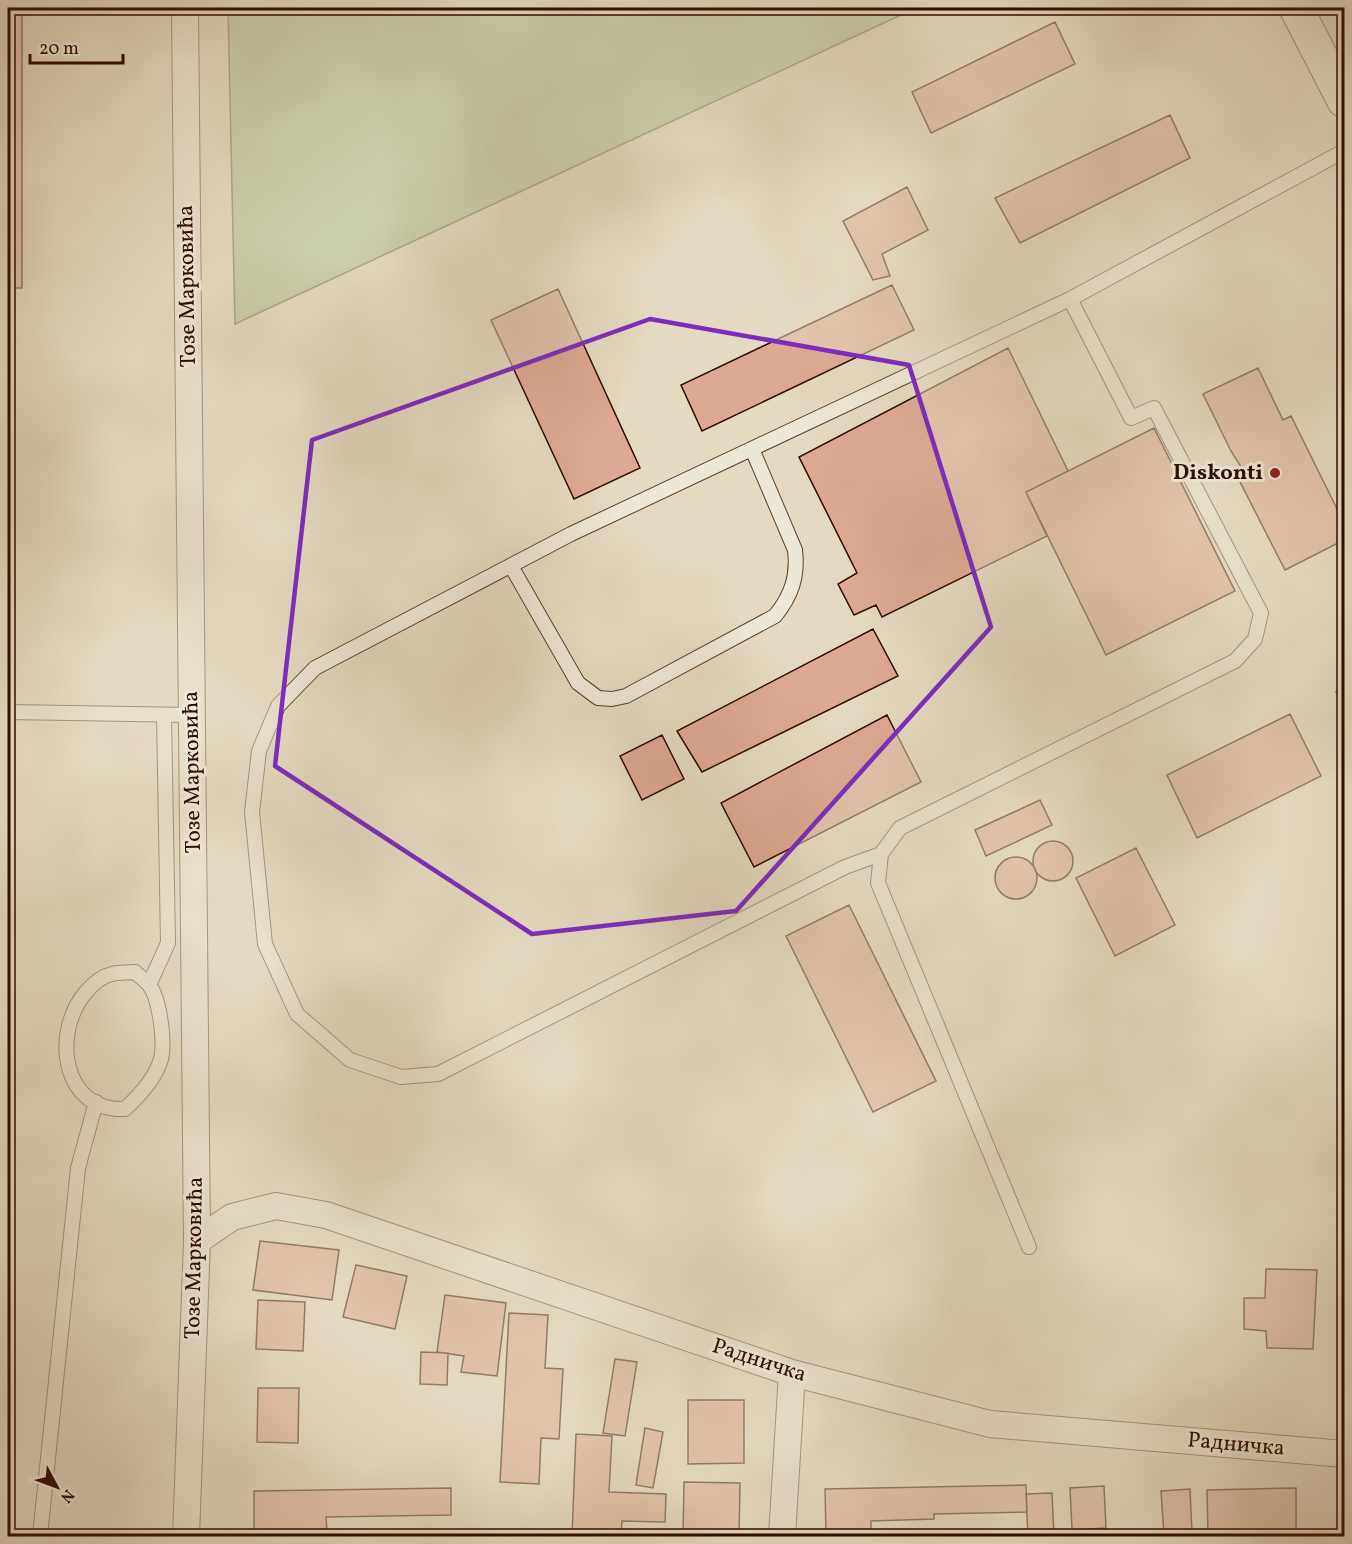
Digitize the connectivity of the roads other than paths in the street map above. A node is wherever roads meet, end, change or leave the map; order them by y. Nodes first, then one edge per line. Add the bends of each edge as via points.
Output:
1 (185, 8) edge
2 (1296, 8) edge
3 (1344, 101) edge
4 (1344, 151) edge
5 (1070, 299) junction
6 (752, 449) junction
7 (511, 566) junction
8 (8, 712) edge
9 (164, 714) junction
10 (192, 716) junction
11 (881, 854) junction
12 (149, 985) junction
13 (96, 1102) junction
14 (197, 1241) junction
15 (1029, 1247) dead end
16 (792, 1373) junction
17 (1344, 1454) edge
18 (40, 1536) edge
19 (186, 1536) edge
20 (782, 1536) edge

1 - 10 street, Тозе Марковића
2 - 3 street
4 - 5 lane
5 - 6 lane
5 - 11 lane via 1131,418 1154,408 1261,613 1255,639 1235,661 900,828
6 - 7 lane
6 - 7 lane via 795,550 797,564 791,592 775,616 626,696 598,698 578,683
7 - 11 lane via 315,668 278,706 259,751 252,812 265,944 297,1014 350,1060 401,1077 438,1074 845,867
8 - 9 lane
9 - 10 lane
9 - 12 lane via 168,942
10 - 14 street, Тозе Марковића
11 - 15 lane via 878,883
12 - 13 lane via 160,1021 161,1059 142,1093 125,1109 110,1110
12 - 13 lane via 135,972 110,974 91,986 76,1003 64,1040 65,1058 82,1091
13 - 18 lane via 78,1168
14 - 16 street, Радничка via 232,1216 276,1206 326,1215
14 - 19 street, Тозе Марковића
16 - 17 street, Радничка via 990,1424
16 - 20 street

